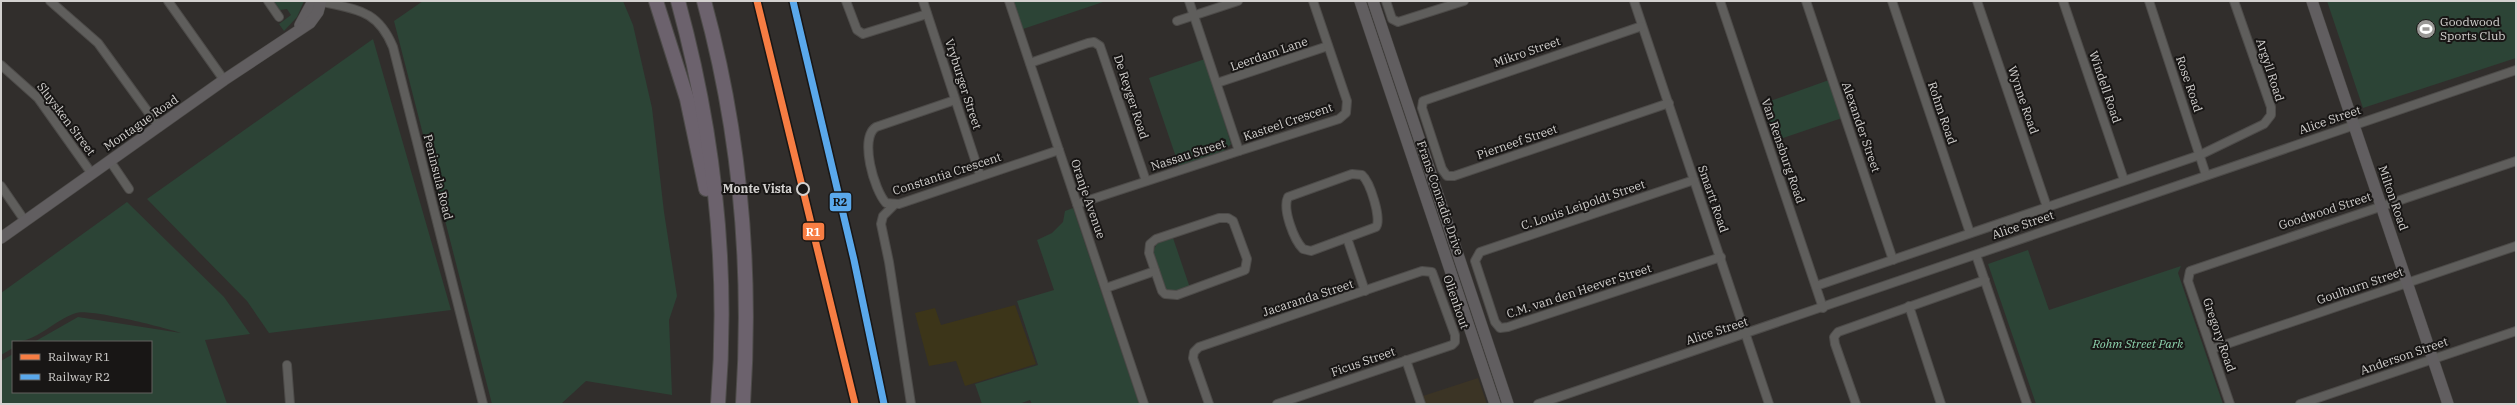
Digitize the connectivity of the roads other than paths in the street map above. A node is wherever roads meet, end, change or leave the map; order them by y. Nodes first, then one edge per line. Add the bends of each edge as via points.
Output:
1 (50, 1) edge
2 (168, 1) edge
3 (268, 1) edge
4 (313, 1) edge
5 (320, 1) edge
6 (656, 1) edge
7 (678, 1) edge
8 (704, 1) edge
9 (714, 1) edge
10 (846, 1) edge
11 (922, 1) edge
12 (1009, 1) edge
13 (1189, 1) edge
14 (1238, 1) edge
15 (1313, 1) edge
16 (1360, 1) edge
17 (1373, 1) edge
18 (1386, 1) edge
19 (1464, 1) edge
20 (1634, 1) edge
21 (1720, 1) edge
22 (1806, 1) edge
23 (1892, 1) edge
24 (1977, 1) edge
25 (2063, 1) edge
26 (2148, 1) edge
27 (2234, 1) edge
28 (2312, 1) edge
29 (354, 5) edge
30 (927, 14) junction
31 (1194, 16) junction
32 (279, 18) dead end
33 (1177, 21) dead end
34 (1642, 26) junction
35 (296, 31) junction
36 (1328, 46) junction
37 (1030, 63) junction
38 (1, 65) edge
39 (2516, 70) edge
40 (224, 80) junction
41 (1216, 83) junction
42 (955, 100) junction
43 (1422, 103) joint
44 (1668, 104) junction
45 (2354, 125) junction
46 (159, 127) junction
47 (734, 142) junction
48 (1059, 150) junction
49 (1239, 152) junction
50 (2200, 155) junction
51 (110, 161) junction
52 (2516, 161) edge
53 (92, 174) junction
54 (980, 175) junction
55 (2206, 175) junction
56 (1694, 180) junction
57 (2124, 180) junction
58 (1146, 181) junction
59 (1, 186) edge
60 (129, 189) dead end
61 (895, 204) junction
62 (1077, 204) junction
63 (2381, 205) junction
64 (2047, 207) junction
65 (25, 221) junction
66 (1970, 233) junction
67 (1, 238) edge
68 (1346, 238) junction
69 (2516, 246) edge
70 (1480, 252) joint
71 (1976, 254) junction
72 (1720, 257) junction
73 (1893, 260) junction
74 (1155, 271) junction
75 (1429, 271) joint
76 (2189, 274) joint
77 (1985, 280) junction
78 (2407, 282) junction
79 (1816, 286) junction
80 (1106, 288) junction
81 (1365, 291) junction
82 (721, 298) junction
83 (1909, 306) junction
84 (1823, 308) junction
85 (2516, 331) edge
86 (1746, 334) junction
87 (1455, 342) joint
88 (2212, 348) junction
89 (2433, 359) junction
90 (1406, 360) junction
91 (287, 365) dead end
92 (290, 404) edge
93 (483, 404) edge
94 (718, 404) edge
95 (743, 404) edge
96 (912, 404) edge
97 (1144, 404) edge
98 (1208, 404) edge
99 (1277, 404) edge
100 (1421, 404) edge
101 (1495, 404) edge
102 (1508, 404) edge
103 (1538, 404) edge
104 (1769, 404) edge
105 (1856, 404) edge
106 (1941, 404) edge
107 (2027, 404) edge
108 (2230, 404) edge
109 (2300, 404) edge
110 (2448, 404) edge

1 - 46 street via 98,43
2 - 40 street
3 - 32 street
4 - 35 street, Montague Road
5 - 29 street, Peninsula Road
5 - 35 street, Montague Road via 315,17
6 - 82 highway via 694,126 708,197
7 - 82 highway via 696,74 710,150 718,227
8 - 47 highway via 721,69
9 - 47 highway via 730,82
10 - 30 street via 857,30 863,34
11 - 30 street, Vryburger Street
12 - 37 street, Oranje Avenue
13 - 31 street, Nassau Street
14 - 31 street
15 - 36 street, Kasteel Crescent
16 - 101 street, Frans Conradie Drive
17 - 102 street, Frans Conradie Drive
18 - 19 street via 1392,19 1398,22
20 - 34 street, Smartt Road
21 - 79 street, Van Rensburg Road
22 - 73 street, Alexander Street
23 - 66 street, Rohm Road
24 - 64 street, Wynne Road
25 - 57 street, Windell Road
26 - 50 street, Rose Road
27 - 50 street, Argyll Road via 2271,115 2264,124
28 - 45 street, Milton Road
29 - 93 street, Peninsula Road via 380,24 393,47
30 - 42 street, Vryburger Street
31 - 33 street
31 - 41 street, Nassau Street
34 - 43 street, Mikro Street via 1429,97
34 - 44 street, Smartt Road
35 - 40 street, Montague Road
36 - 41 street, Leerdam Lane
36 - 49 street, Kasteel Crescent via 1347,101 1344,115 1339,119
37 - 48 street, Oranje Avenue
37 - 58 street, De Reyger Road via 1091,43 1100,46
38 - 53 street, Sluysken Street via 38,98
39 - 45 street, Alice Street
40 - 46 street, Montague Road
41 - 49 street, Nassau Street
42 - 54 street, Vryburger Street
42 - 61 street, Constantia Crescent via 876,127 870,132 868,147 879,194 886,202
43 - 44 street, Pierneef Street via 1442,169 1451,176
44 - 56 street, Smartt Road
45 - 55 street, Alice Street
45 - 63 street, Milton Road
46 - 51 street, Montague Road
47 - 95 highway via 746,271
48 - 54 street, Constantia Crescent
48 - 62 street, Oranje Avenue
49 - 58 street, Nassau Street
50 - 55 street, Rose Road
50 - 57 street, Alice Street
51 - 53 street, Montague Road
51 - 60 street
52 - 63 street, Goodwood Street
53 - 65 street, Montague Road
54 - 61 street, Constantia Crescent
55 - 71 street, Alice Street
56 - 70 street, C. Louis Leipoldt Street
56 - 72 street, Smartt Road
57 - 64 street, Alice Street
58 - 62 street, Nassau Street
59 - 65 street
61 - 96 street via 883,216 881,224
62 - 80 street, Oranje Avenue
63 - 76 street, Goodwood Street via 2198,267
63 - 78 street, Milton Road
64 - 66 street, Alice Street
65 - 67 street, Montague Road
66 - 73 street, Alice Street
68 - 68 street via 1310,251 1303,249 1297,242 1286,208 1288,197 1352,174 1362,175 1377,211 1378,224 1372,230
68 - 81 street
69 - 78 street, Goulburn Street
70 - 72 street, C.M. van den Heever Street via 1475,261 1495,322 1504,328
71 - 77 street
71 - 84 street, Alice Street
72 - 86 street, Smartt Road
73 - 79 street, Alice Street
74 - 74 street via 1149,253 1152,241 1219,218 1233,221 1247,259 1247,268 1243,272 1172,296 1162,291
74 - 80 street
75 - 81 street, Jacaranda Street via 1422,271
75 - 87 street, Olienhout via 1436,277 1454,329
76 - 88 street, Gregory Road via 2188,281
77 - 83 street
77 - 107 street
78 - 88 street, Goulburn Street
78 - 89 street, Milton Road
79 - 84 street, Van Rensburg Road
80 - 97 street, Oranje Avenue
81 - 98 street, Jacaranda Street via 1195,350 1193,358
82 - 94 highway
83 - 105 street via 1840,329 1834,337
83 - 106 street
84 - 86 street, Alice Street
85 - 89 street, Anderson Street
86 - 103 street, Alice Street
86 - 104 street, Smartt Road
87 - 90 street, Ficus Street
88 - 108 street, Gregory Road
89 - 109 street, Anderson Street
89 - 110 street, Milton Road
90 - 99 street, Ficus Street
90 - 100 street
91 - 92 street

